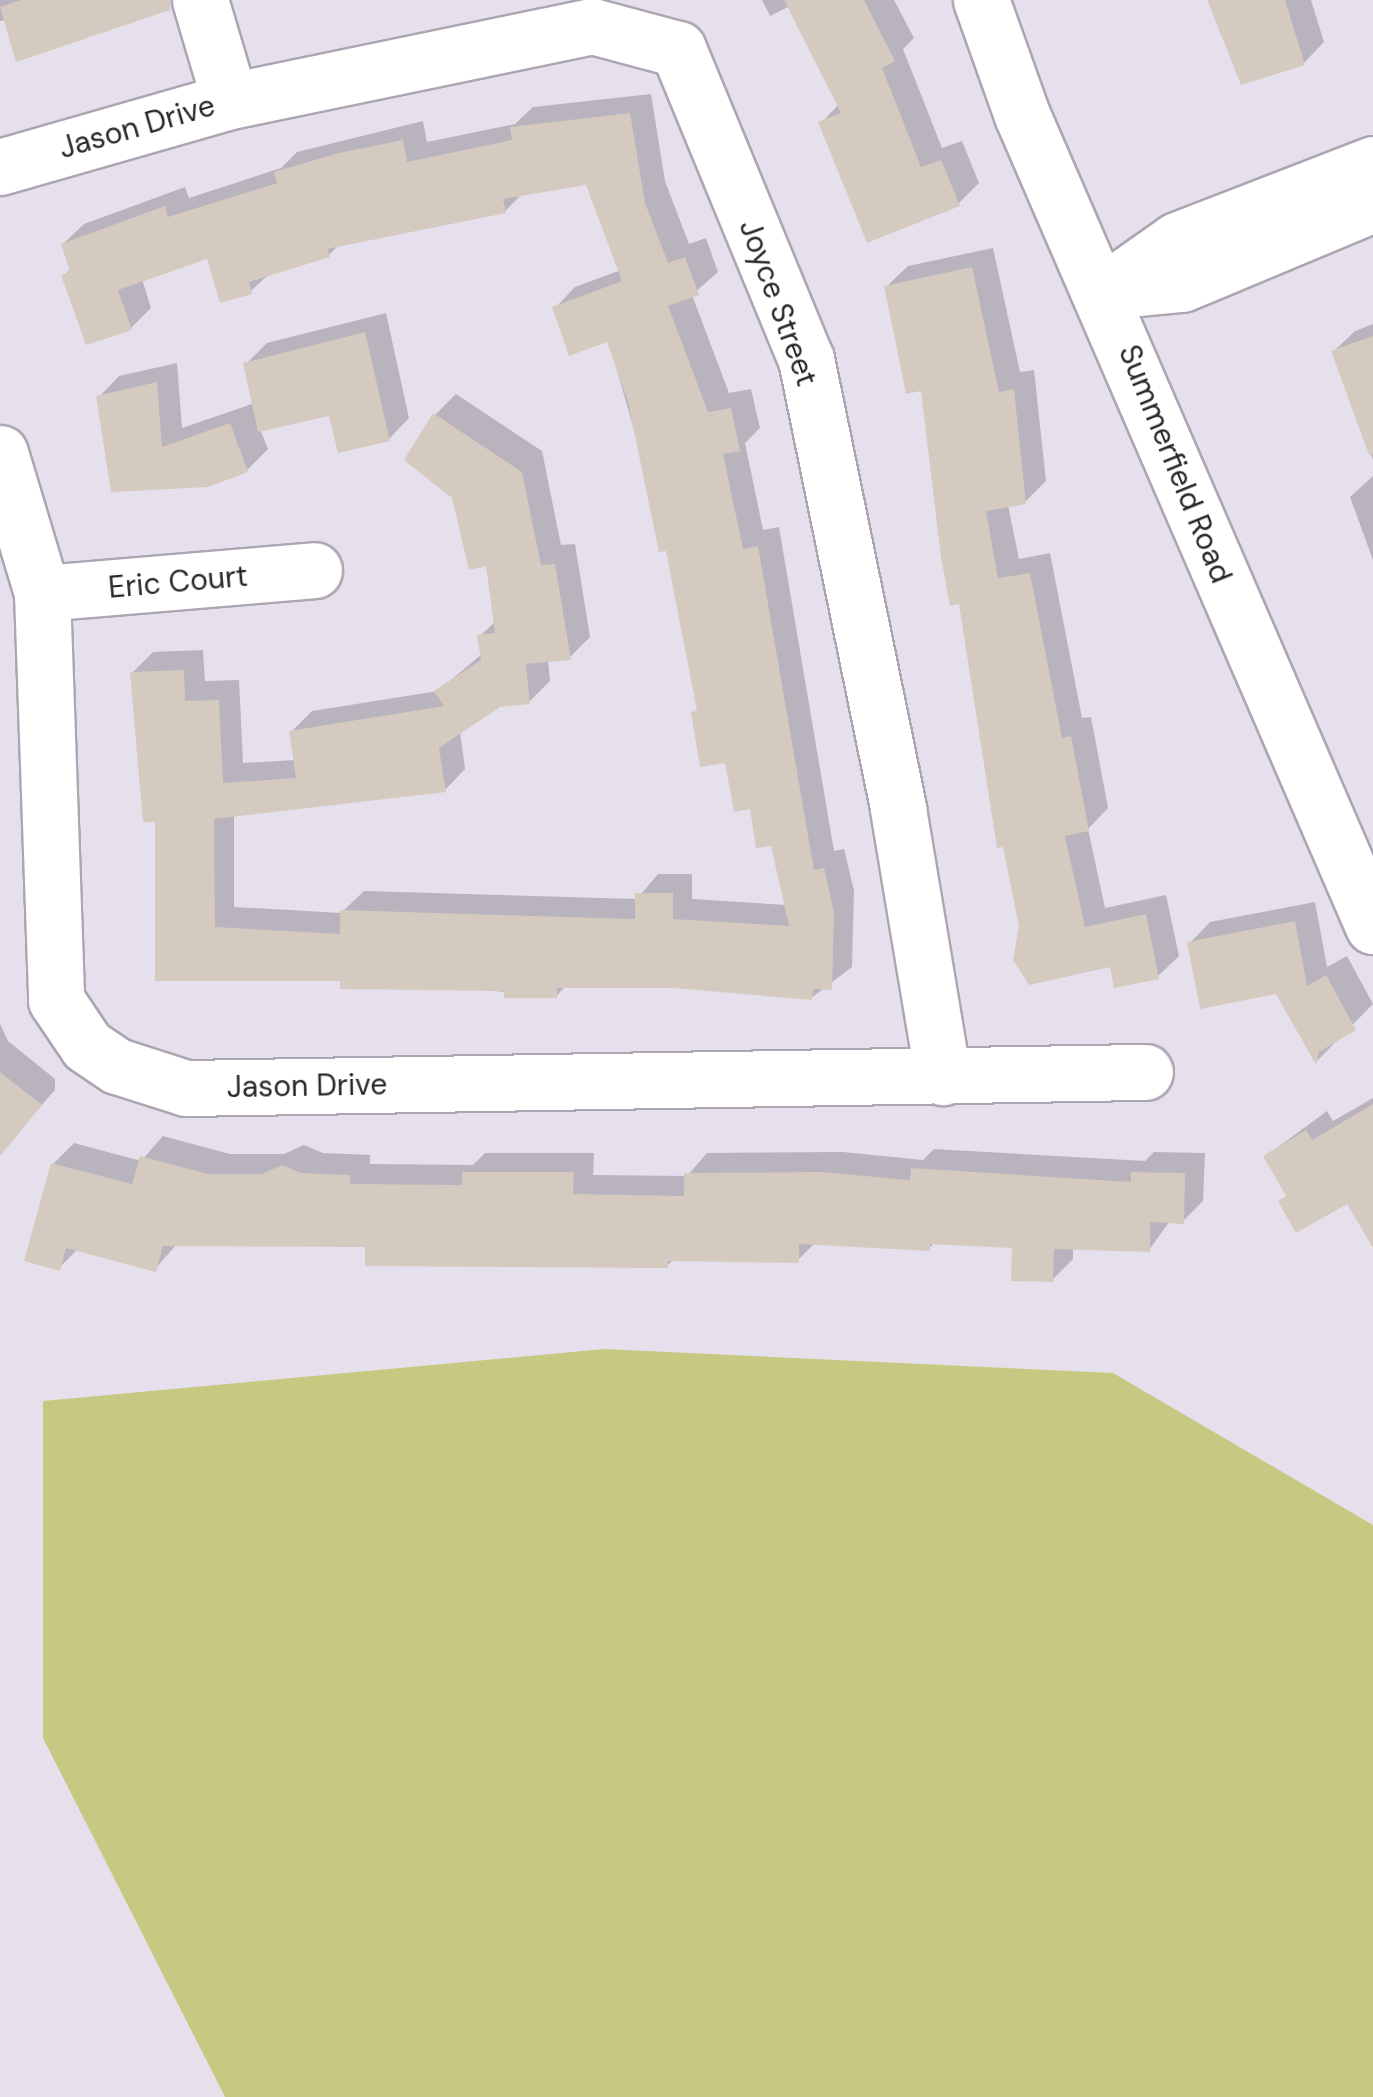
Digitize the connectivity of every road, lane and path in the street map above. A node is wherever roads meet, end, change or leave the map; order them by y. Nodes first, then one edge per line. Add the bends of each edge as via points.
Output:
1 (200, 0) edge
2 (981, 0) edge
3 (230, 101) junction
4 (1373, 164) edge
5 (0, 167) edge
6 (1373, 204) edge
7 (1103, 292) junction
8 (0, 453) edge
9 (314, 570) dead end
10 (42, 593) junction
11 (1373, 926) edge
12 (1145, 1072) dead end
13 (942, 1076) junction

1 - 3 street, Jason Drive
2 - 7 street, Summerfield Road via 1022,114
3 - 5 street, Jason Drive
3 - 13 street, Joyce Street via 592,26 678,49 806,359 898,810
4 - 7 street via 1177,240
6 - 7 street via 1182,284
7 - 11 street, Summerfield Road via 1300,768
8 - 10 street, Jason Drive
9 - 10 street, Eric Court
10 - 13 street, Jason Drive via 56,1000 86,1046 117,1066 186,1088
12 - 13 street, Jason Drive

